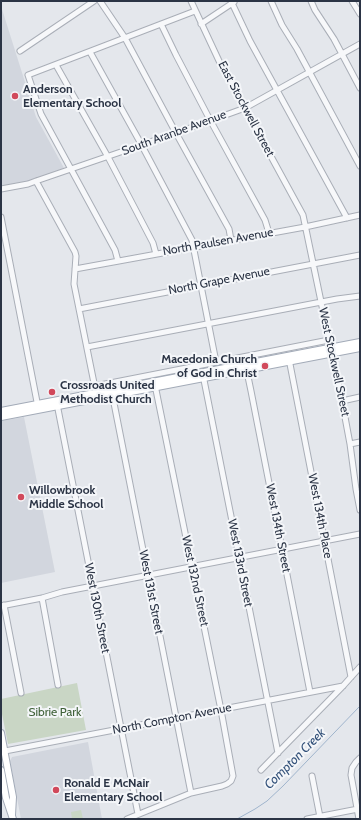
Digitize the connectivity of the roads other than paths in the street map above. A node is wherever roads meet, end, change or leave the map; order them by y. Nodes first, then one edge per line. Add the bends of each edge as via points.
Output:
1 (94, 1) edge
2 (100, 1) edge
3 (191, 1) edge
4 (271, 1) edge
5 (311, 1) edge
6 (352, 1) edge
7 (232, 2) edge
8 (195, 11) junction
9 (360, 14) edge
10 (162, 24) junction
11 (201, 24) junction
12 (125, 38) junction
13 (360, 44) edge
14 (20, 51) dead end
15 (90, 52) junction
16 (342, 55) junction
17 (56, 65) junction
18 (310, 72) junction
19 (360, 88) edge
20 (277, 90) junction
21 (245, 108) junction
22 (210, 120) junction
23 (176, 133) junction
24 (141, 145) junction
25 (108, 157) junction
26 (360, 166) edge
27 (70, 169) junction
28 (36, 181) junction
29 (1, 189) edge
30 (303, 215) joint
31 (360, 215) edge
32 (1, 217) edge
33 (347, 218) junction
34 (305, 226) junction
35 (269, 233) junction
36 (232, 240) junction
37 (193, 247) junction
38 (156, 254) junction
39 (360, 254) edge
40 (118, 261) junction
41 (313, 263) junction
42 (75, 269) junction
43 (201, 285) junction
44 (360, 296) edge
45 (321, 302) junction
46 (79, 309) junction
47 (209, 323) junction
48 (328, 340) junction
49 (360, 342) edge
50 (87, 347) junction
51 (360, 348) edge
52 (331, 350) junction
53 (289, 359) junction
54 (216, 362) junction
55 (246, 367) junction
56 (203, 375) junction
57 (155, 385) junction
58 (95, 386) junction
59 (112, 393) junction
60 (97, 396) junction
61 (360, 398) edge
62 (342, 401) junction
63 (57, 404) junction
64 (38, 407) junction
65 (1, 411) edge
66 (1, 417) edge
67 (360, 442) edge
68 (350, 444) junction
69 (358, 488) edge
70 (360, 510) edge
71 (360, 534) edge
72 (324, 541) junction
73 (282, 549) junction
74 (240, 558) junction
75 (192, 567) junction
76 (148, 576) junction
77 (93, 586) junction
78 (42, 598) junction
79 (2, 605) edge
80 (360, 667) edge
81 (351, 677) junction
82 (58, 685) dead end
83 (343, 686) junction
84 (310, 692) junction
85 (21, 694) dead end
86 (268, 701) junction
87 (221, 710) junction
88 (176, 718) junction
89 (121, 728) junction
90 (1, 733) edge
91 (3, 751) edge
92 (278, 753) junction
93 (360, 758) edge
94 (1, 770) edge
95 (261, 770) dead end
96 (312, 776) dead end
97 (191, 793) junction
98 (358, 809) junction
99 (138, 814) junction
100 (12, 817) edge
101 (320, 817) junction
102 (127, 819) edge
103 (307, 819) edge
104 (359, 819) edge

1 - 14 street
2 - 12 street
3 - 8 street, East Stockwell Street
4 - 18 street
5 - 16 street
6 - 9 street
7 - 11 street
7 - 20 street
8 - 10 street
8 - 11 street, East Stockwell Street
10 - 12 street
10 - 22 street
11 - 21 street, East Stockwell Street
12 - 15 street
12 - 23 street
13 - 16 street, South Aranbe Avenue
15 - 17 street
15 - 24 street
16 - 18 street, South Aranbe Avenue
16 - 19 street
17 - 25 street
17 - 27 street via 28,76 41,114
18 - 20 street, South Aranbe Avenue
18 - 26 street
20 - 21 street, South Aranbe Avenue
20 - 33 street
21 - 22 street, South Aranbe Avenue
21 - 30 street, East Stockwell Street
22 - 23 street, South Aranbe Avenue
22 - 35 street via 265,220
23 - 24 street, South Aranbe Avenue
23 - 36 street via 229,229
24 - 25 street, South Aranbe Avenue
24 - 37 street via 190,236
25 - 27 street, South Aranbe Avenue
25 - 38 street via 153,243
27 - 28 street, South Aranbe Avenue
27 - 40 street via 115,250
28 - 29 street, South Aranbe Avenue
28 - 42 street via 75,252
30 - 34 street, West Stockwell Street
31 - 33 street, North Paulsen Avenue
32 - 64 street
33 - 34 street, North Paulsen Avenue
34 - 35 street, North Paulsen Avenue
34 - 41 street, West Stockwell Street
35 - 36 street, North Paulsen Avenue
36 - 37 street, North Paulsen Avenue
37 - 38 street, North Paulsen Avenue
37 - 43 street
38 - 40 street, North Paulsen Avenue
39 - 41 street, North Grape Avenue
40 - 42 street, North Paulsen Avenue
41 - 43 street, North Grape Avenue
41 - 45 street, West Stockwell Street
42 - 46 street via 74,284
43 - 46 street, North Grape Avenue
43 - 47 street
44 - 45 street
45 - 47 street
45 - 48 street, West Stockwell Street
46 - 50 street
47 - 50 street
47 - 54 street
48 - 52 street, West Stockwell Street
48 - 54 street
49 - 52 main road
50 - 58 street
51 - 52 main road
52 - 53 main road
52 - 62 street, West Stockwell Street
53 - 55 main road
53 - 72 street, West 134th Place
54 - 58 street
55 - 56 main road
55 - 73 street, West 134th Street
56 - 57 main road
56 - 74 street, West 133rd Street
57 - 59 main road
57 - 75 street, West 132nd Street
58 - 60 street
59 - 60 main road
59 - 76 street, West 131st Street
60 - 63 main road
61 - 62 street
62 - 68 street, West Stockwell Street
63 - 64 main road
63 - 77 street, West 130th Street
64 - 65 main road
64 - 66 main road
67 - 68 street
68 - 69 street, West Stockwell Street
69 - 70 street, West Stockwell Street
71 - 72 street
72 - 73 street
72 - 81 street, West 134th Place
73 - 74 street
73 - 84 street, West 134th Street
74 - 75 street
74 - 86 street, West 133rd Street
75 - 76 street
75 - 87 street, West 132nd Street
76 - 77 street
76 - 88 street, West 131st Street
77 - 78 street
77 - 89 street, West 130th Street
78 - 79 street
78 - 82 street
79 - 85 street
80 - 81 street
81 - 83 street
83 - 84 street, North Compton Avenue
83 - 92 street
84 - 86 street, North Compton Avenue
86 - 87 street, North Compton Avenue
86 - 92 street, West 133rd Street
87 - 88 street, North Compton Avenue
87 - 97 street, West 132nd Street via 233,776 227,784
88 - 89 street, North Compton Avenue
88 - 97 street, West 131st Street
89 - 91 street, North Compton Avenue
89 - 99 street, West 130th Street
90 - 91 main road
91 - 100 main road via 13,797
92 - 95 street
93 - 98 street via 352,768 351,775
94 - 100 main road
96 - 101 street
97 - 99 street
98 - 101 street
98 - 104 street
99 - 102 street
101 - 103 street

